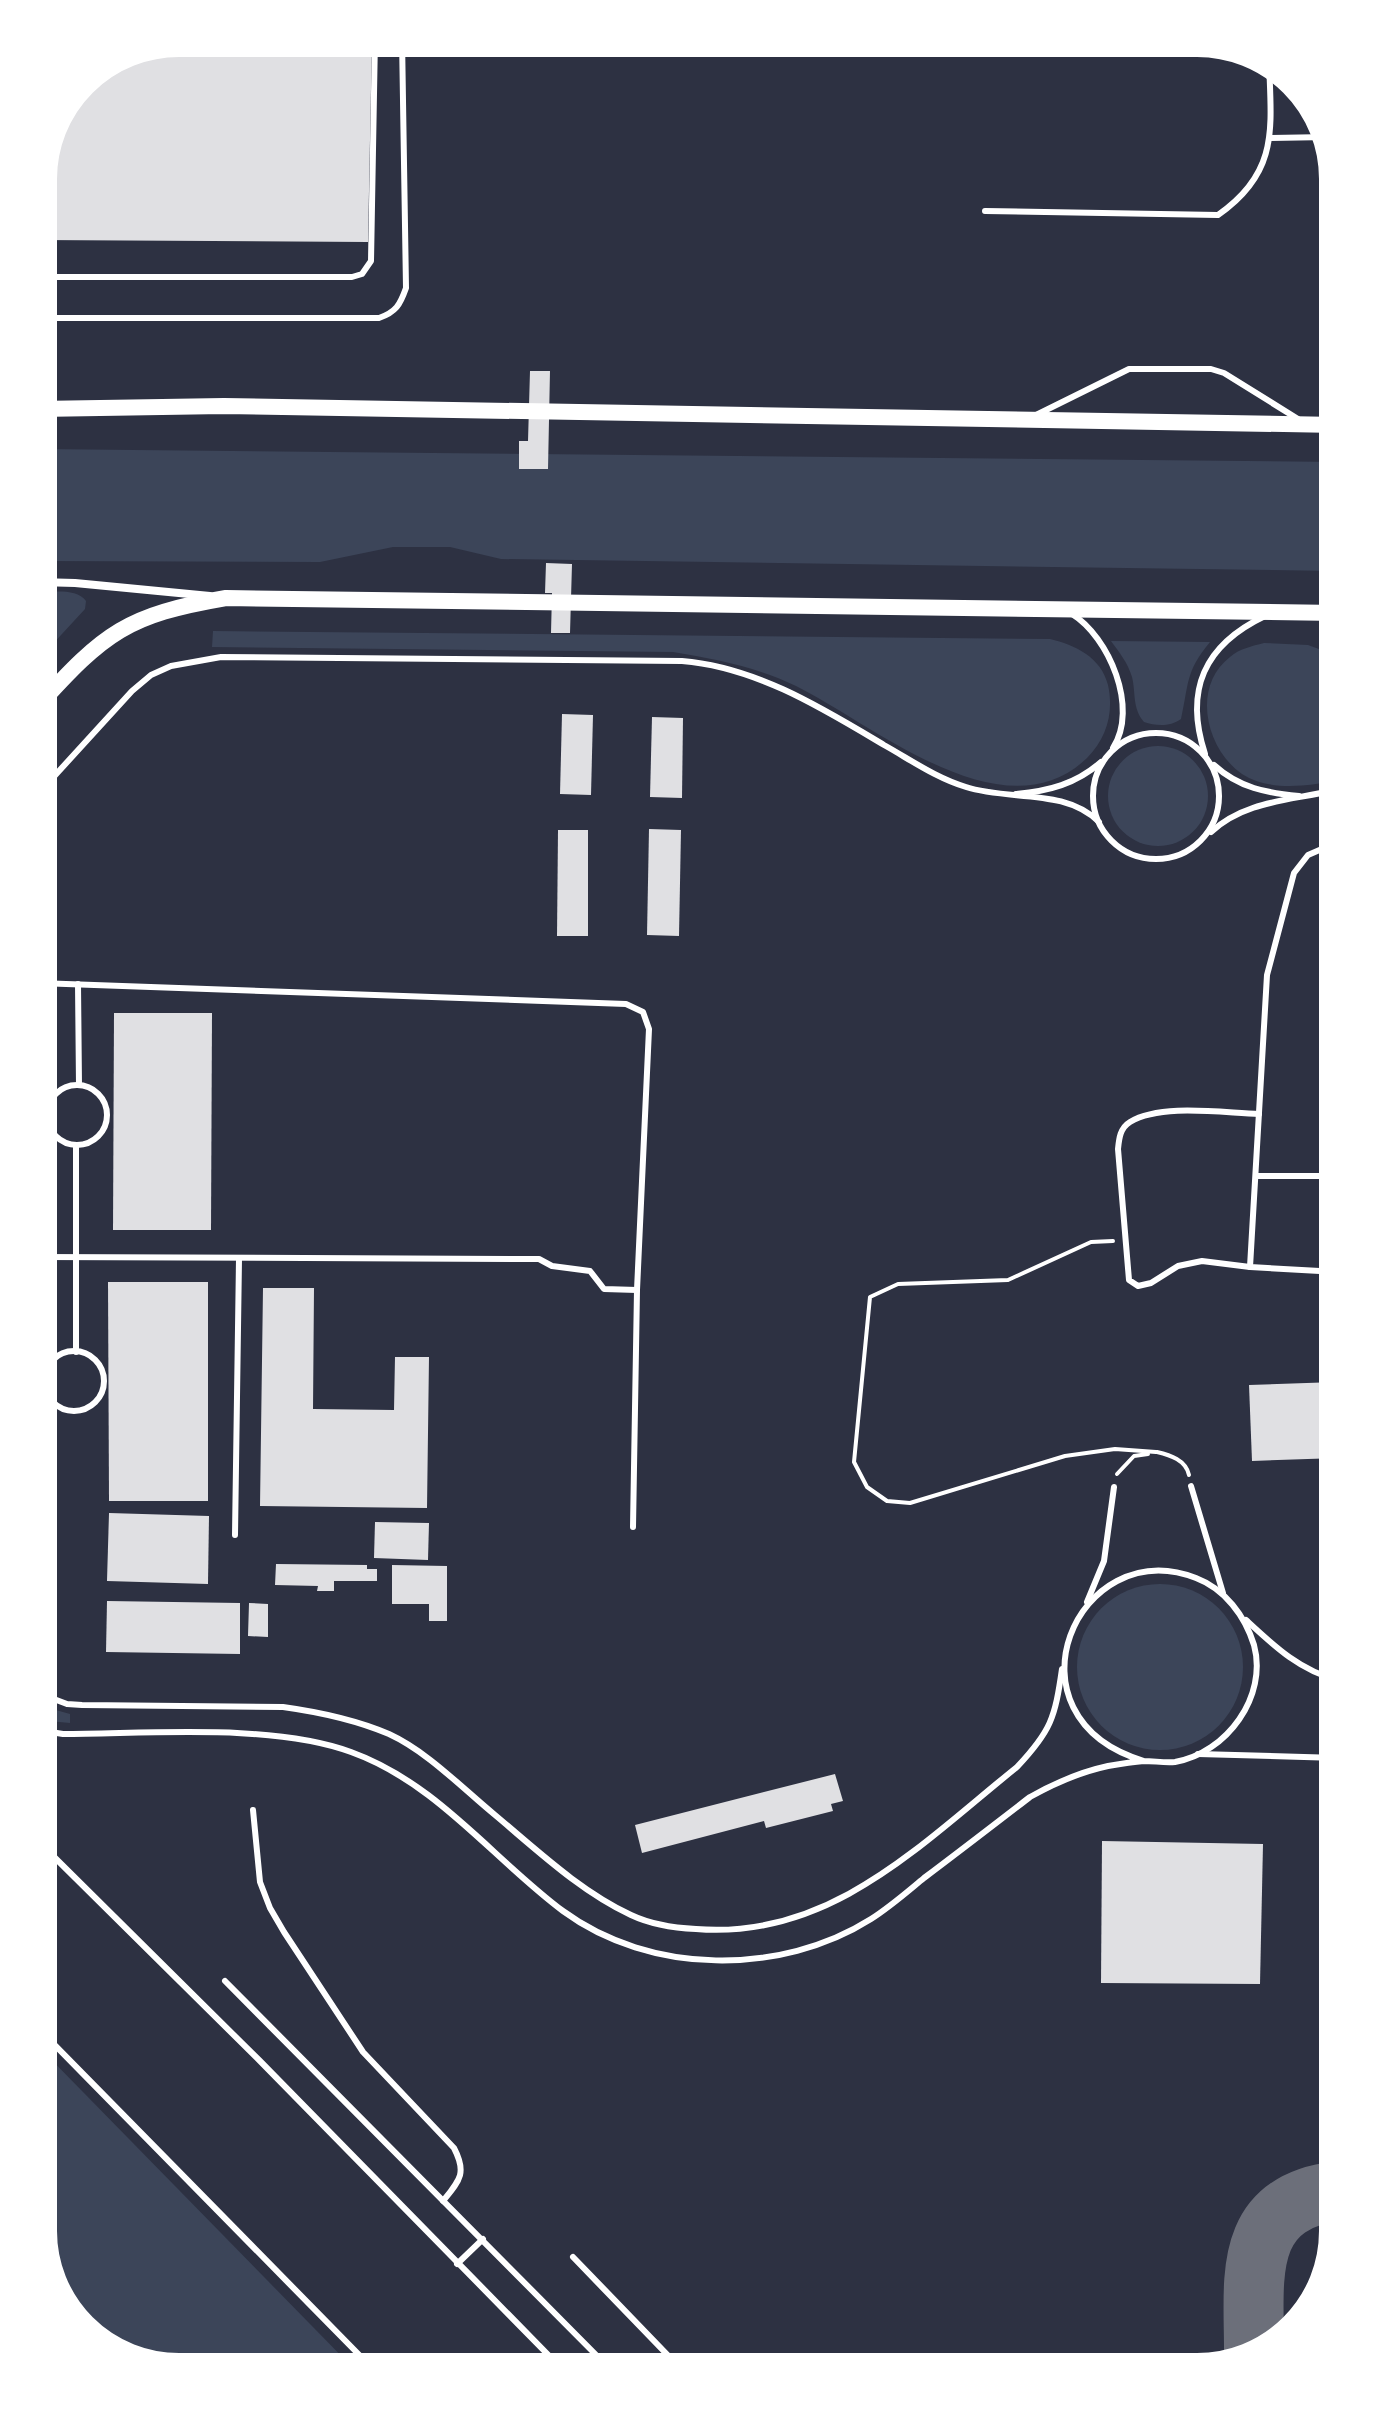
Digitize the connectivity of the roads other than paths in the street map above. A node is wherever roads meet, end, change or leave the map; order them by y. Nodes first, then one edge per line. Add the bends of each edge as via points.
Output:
1 (375, 52) edge
2 (402, 52) edge
3 (1269, 75) edge
4 (1317, 137) edge
5 (1271, 138) junction
6 (985, 211) dead end
7 (52, 277) edge
8 (52, 318) edge
9 (52, 409) edge
10 (1023, 421) junction
11 (1308, 425) junction
12 (1324, 425) edge
13 (52, 582) edge
14 (226, 598) junction
15 (1055, 610) junction
16 (1285, 613) junction
17 (1324, 613) edge
18 (52, 691) edge
19 (1110, 754) junction
20 (1206, 756) junction
21 (52, 779) edge
22 (1324, 792) edge
23 (1001, 796) junction
24 (1299, 796) junction
25 (1099, 822) junction
26 (1203, 839) junction
27 (1324, 848) edge
28 (52, 983) edge
29 (78, 984) junction
30 (79, 1085) junction
31 (52, 1101) edge
32 (1259, 1114) junction
33 (52, 1132) edge
34 (76, 1145) junction
35 (1256, 1176) junction
36 (1324, 1176) edge
37 (52, 1257) edge
38 (76, 1258) junction
39 (239, 1259) junction
40 (1250, 1267) junction
41 (1324, 1271) edge
42 (637, 1290) junction
43 (76, 1352) junction
44 (52, 1361) edge
45 (52, 1400) edge
46 (1191, 1486) road end
47 (1114, 1487) road end
48 (633, 1527) dead end
49 (235, 1535) dead end
50 (1223, 1594) junction
51 (1086, 1606) junction
52 (1243, 1617) junction
53 (1064, 1662) junction
54 (1324, 1676) edge
55 (52, 1698) edge
56 (52, 1732) edge
57 (1198, 1754) junction
58 (1324, 1758) edge
59 (1144, 1761) junction
60 (253, 1810) dead end
61 (52, 1855) edge
62 (225, 1981) dead end
63 (52, 2042) edge
64 (443, 2201) junction
65 (483, 2239) junction
66 (573, 2257) dead end
67 (457, 2264) junction
68 (362, 2358) edge
69 (551, 2358) edge
70 (599, 2358) edge
71 (670, 2358) edge

1 - 7 lane via 371,261 362,274
2 - 8 lane via 406,288 393,313 379,318
3 - 5 lane
4 - 5 lane
5 - 6 lane via 1254,183 1218,215
9 - 10 main road via 224,406
10 - 11 main road
10 - 11 lane via 1129,369 1211,369
11 - 12 main road
13 - 14 street
14 - 15 main road
14 - 18 main road via 138,619 106,637
15 - 16 main road
15 - 19 lane via 1084,622 1114,669 1124,721
16 - 17 main road
16 - 20 lane via 1249,624 1206,664 1196,703
19 - 20 lane via 1127,740 1148,733 1170,734
19 - 23 lane via 1067,784
19 - 25 lane via 1094,786
20 - 24 lane via 1246,786
20 - 26 lane via 1219,798
21 - 23 lane via 132,691 171,666 221,657 699,662 793,694 943,778
22 - 24 lane
23 - 25 lane via 1069,802
24 - 26 lane via 1238,813
25 - 26 lane via 1110,840 1146,859 1186,852
27 - 32 lane via 1308,855 1294,873 1264,989
28 - 29 lane
29 - 30 lane
29 - 42 lane via 636,1006 649,1029
30 - 31 lane via 64,1088
30 - 34 lane via 101,1097 108,1116 101,1134
32 - 35 lane
32 - 40 lane via 1157,1113 1130,1122 1118,1139 1129,1280 1138,1286 1151,1283 1192,1262
33 - 34 lane
34 - 38 lane
35 - 36 lane
35 - 40 lane
37 - 38 lane
38 - 39 lane
38 - 43 lane
39 - 42 lane via 539,1259 590,1271 604,1289
39 - 49 lane
40 - 41 lane
42 - 48 lane
43 - 44 lane
43 - 45 lane via 98,1363 103,1391 91,1406 73,1411
46 - 50 lane
47 - 51 lane via 1104,1561
50 - 51 lane via 1197,1578 1167,1571 1137,1574 1109,1586
50 - 52 lane
51 - 53 lane via 1070,1632
52 - 54 lane via 1298,1664
52 - 57 lane via 1255,1647 1256,1679 1247,1710 1227,1735
53 - 55 lane via 1056,1709 1034,1748 890,1869 863,1888 794,1918 718,1931 635,1918 605,1902 391,1735 283,1707 82,1705
53 - 59 lane via 1068,1695 1082,1724 1106,1747
56 - 59 lane via 271,1736 352,1752 407,1779 564,1911 590,1926 637,1948 717,1961 795,1951 830,1940 871,1919 1030,1797 1088,1771
57 - 58 lane
57 - 59 lane via 1175,1762
60 - 64 lane via 260,1882 284,1932 363,2052 460,2159 459,2181
61 - 67 lane
62 - 64 lane
63 - 68 lane
64 - 65 lane
65 - 67 lane
65 - 70 lane
66 - 71 lane
67 - 69 lane

